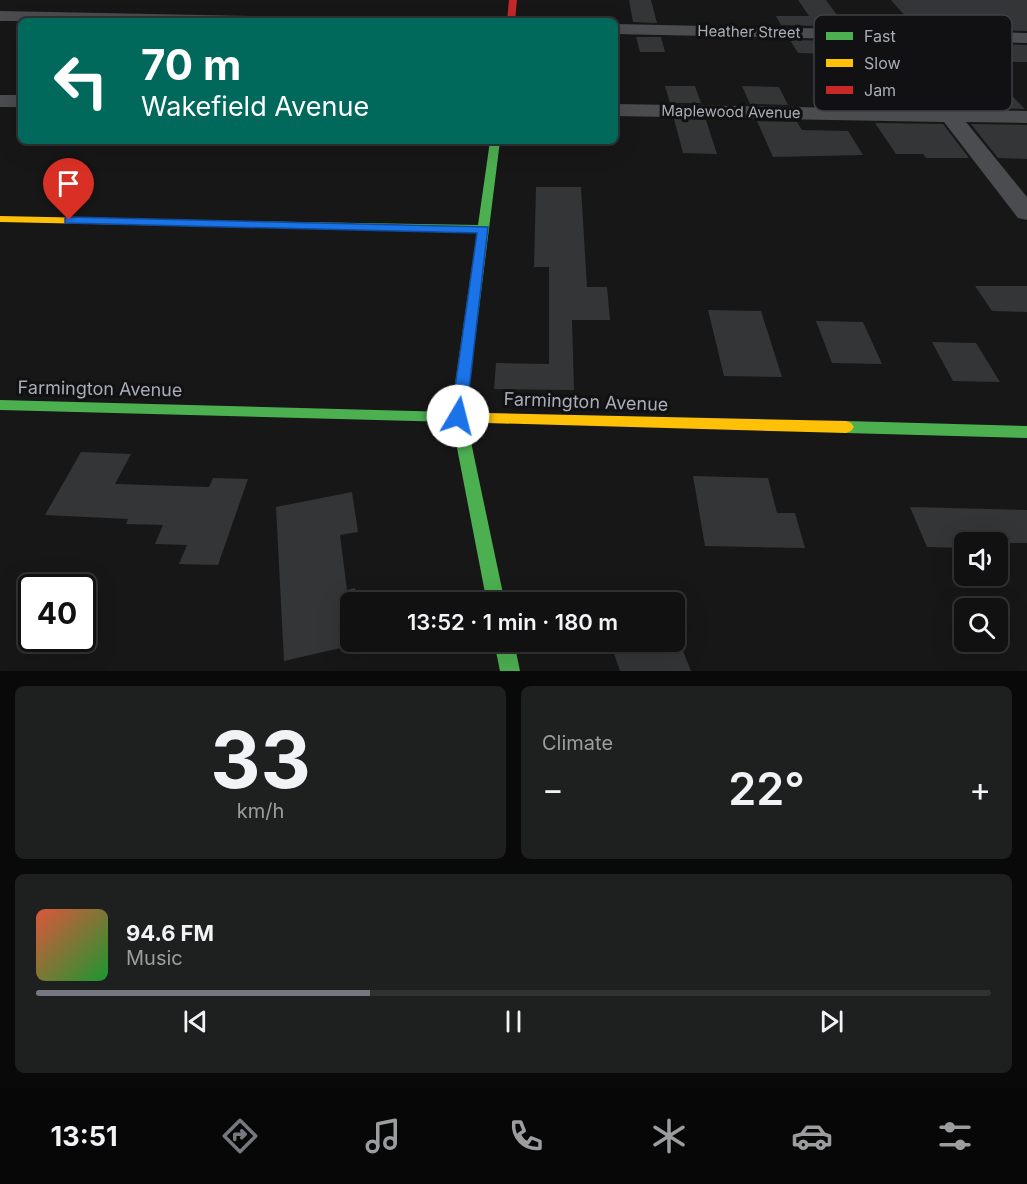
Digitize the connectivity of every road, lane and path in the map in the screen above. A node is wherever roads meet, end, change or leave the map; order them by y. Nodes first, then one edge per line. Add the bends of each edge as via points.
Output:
1 (181, 0) edge
2 (513, 0) edge
3 (0, 16) edge
4 (107, 18) edge
5 (162, 18) edge
6 (510, 18) edge
7 (618, 29) edge
8 (814, 33) edge
9 (1012, 38) edge
10 (1027, 38) edge
11 (0, 101) edge
12 (18, 101) edge
13 (618, 110) edge
14 (950, 116) junction
15 (1027, 117) edge
16 (495, 144) edge
17 (1027, 213) edge
18 (0, 219) edge
19 (483, 229) junction
20 (0, 405) edge
21 (458, 416) junction
22 (1027, 432) edge
23 (494, 592) edge
24 (506, 652) edge
25 (510, 671) edge

1 - 5 street
2 - 6 street
3 - 4 street
7 - 8 street, Heather Street
9 - 10 street, Heather Street
11 - 12 street
13 - 14 street, Maplewood Avenue
14 - 15 street, Maplewood Avenue
14 - 17 street
16 - 19 street
18 - 19 street
19 - 21 street
20 - 21 street, Farmington Avenue
21 - 22 street, Farmington Avenue
21 - 23 street
24 - 25 street

